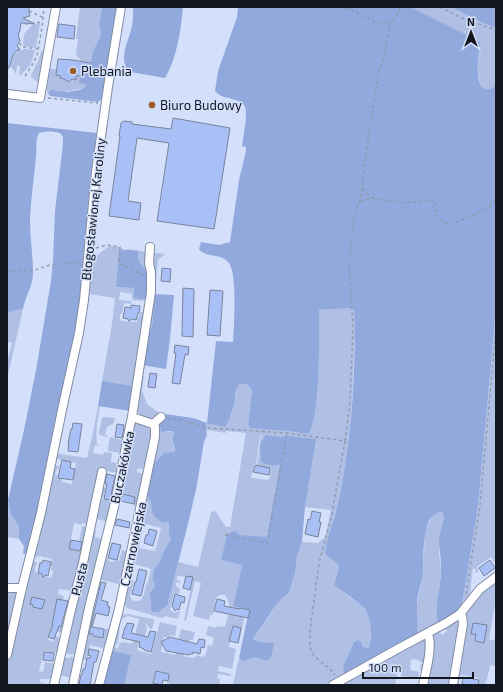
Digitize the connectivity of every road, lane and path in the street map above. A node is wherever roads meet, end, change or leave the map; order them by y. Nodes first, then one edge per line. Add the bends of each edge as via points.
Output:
1 (44, 7) edge
2 (56, 7) edge
3 (121, 7) edge
4 (333, 7) edge
5 (400, 7) edge
6 (440, 7) edge
7 (29, 11) dead end
8 (43, 18) junction
9 (43, 22) junction
10 (390, 23) junction
11 (25, 24) dead end
12 (496, 30) edge
13 (19, 43) dead end
14 (38, 49) junction
15 (25, 76) dead end
16 (7, 94) edge
17 (40, 98) junction
18 (106, 104) junction
19 (362, 189) junction
20 (373, 198) junction
21 (496, 200) edge
22 (360, 201) junction
23 (150, 247) dead end
24 (88, 249) junction
25 (87, 261) junction
26 (7, 270) edge
27 (151, 280) junction
28 (496, 328) edge
29 (132, 417) junction
30 (161, 417) joint
31 (154, 424) junction
32 (287, 433) junction
33 (345, 441) junction
34 (102, 472) dead end
35 (225, 535) dead end
36 (496, 577) edge
37 (7, 588) edge
38 (22, 588) junction
39 (466, 595) dead end
40 (460, 614) junction
41 (428, 634) junction
42 (7, 655) edge
43 (336, 683) edge
44 (54, 685) edge
45 (72, 685) edge
46 (99, 685) edge
47 (423, 685) edge
48 (453, 685) edge

1 - 8 path
2 - 17 street
3 - 18 street, Błogosławionej Karoliny
4 - 10 path via 350,9 374,22
5 - 10 path
6 - 12 path
7 - 8 path
8 - 9 path
9 - 11 path
9 - 14 path
10 - 19 path via 379,71
13 - 14 path via 22,47
14 - 15 path via 37,56
16 - 17 street
17 - 18 path
18 - 24 street, Błogosławionej Karoliny
19 - 20 path
19 - 22 path
20 - 21 path via 404,202 434,200 438,218 448,225 490,207
20 - 22 path
22 - 33 path via 354,216 349,265 353,326 350,403
23 - 27 street, Buczakówka
24 - 25 street, Błogosławionej Karoliny
24 - 27 path via 108,245 120,247 119,263
25 - 26 path via 32,271
25 - 38 street, Błogosławionej Karoliny via 79,333 41,513
27 - 29 street, Buczakówka via 150,308
28 - 39 path via 480,505
29 - 31 street
29 - 45 street, Buczakówka
30 - 31 street
30 - 32 path via 209,428
31 - 46 street, Czarnowiejska via 155,437 149,468 119,609
32 - 33 path
32 - 35 path via 267,543
33 - 43 path via 320,563 310,631 311,650 314,656 333,672
34 - 44 street, Pusta
36 - 40 street via 480,590
37 - 38 street
38 - 42 street, Błogosławionej Karoliny
40 - 41 street
40 - 48 street via 463,624
41 - 43 street
41 - 47 street via 430,649

